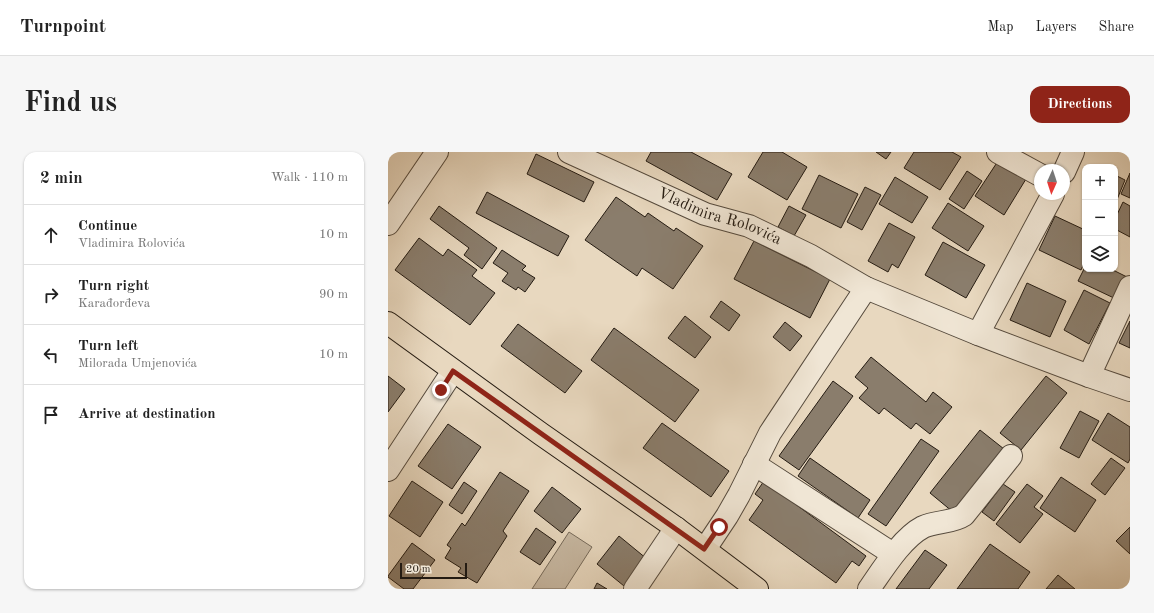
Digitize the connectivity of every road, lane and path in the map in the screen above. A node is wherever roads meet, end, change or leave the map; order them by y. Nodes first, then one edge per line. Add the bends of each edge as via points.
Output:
1 (436, 152) edge
2 (570, 152) edge
3 (998, 152) edge
4 (1073, 152) edge
5 (1068, 164) edge
6 (1034, 172) edge
7 (1050, 200) edge
8 (388, 224) edge
9 (1130, 287) edge
10 (866, 288) junction
11 (388, 323) edge
12 (978, 334) junction
13 (453, 371) junction
14 (1089, 376) junction
15 (1130, 390) edge
16 (1011, 456) dead end
17 (754, 464) junction
18 (388, 470) edge
19 (676, 528) junction
20 (704, 549) junction
21 (893, 554) junction
22 (635, 589) edge
23 (757, 589) edge
24 (869, 589) edge

1 - 8 street
2 - 10 street, Vladimira Rolovića via 705,214 749,226 812,256
3 - 6 street
4 - 5 street
7 - 12 street
9 - 14 street
10 - 12 street, Vladimira Rolovića
10 - 17 street via 770,433
11 - 13 main road
12 - 14 street, Vladimira Rolovića
13 - 18 street
13 - 19 main road
14 - 15 street, Vladimira Rolovića
16 - 21 street via 964,515 958,519 925,526 914,532
17 - 20 street via 735,502
17 - 21 street
19 - 20 main road
19 - 22 street
20 - 23 main road
21 - 24 street

